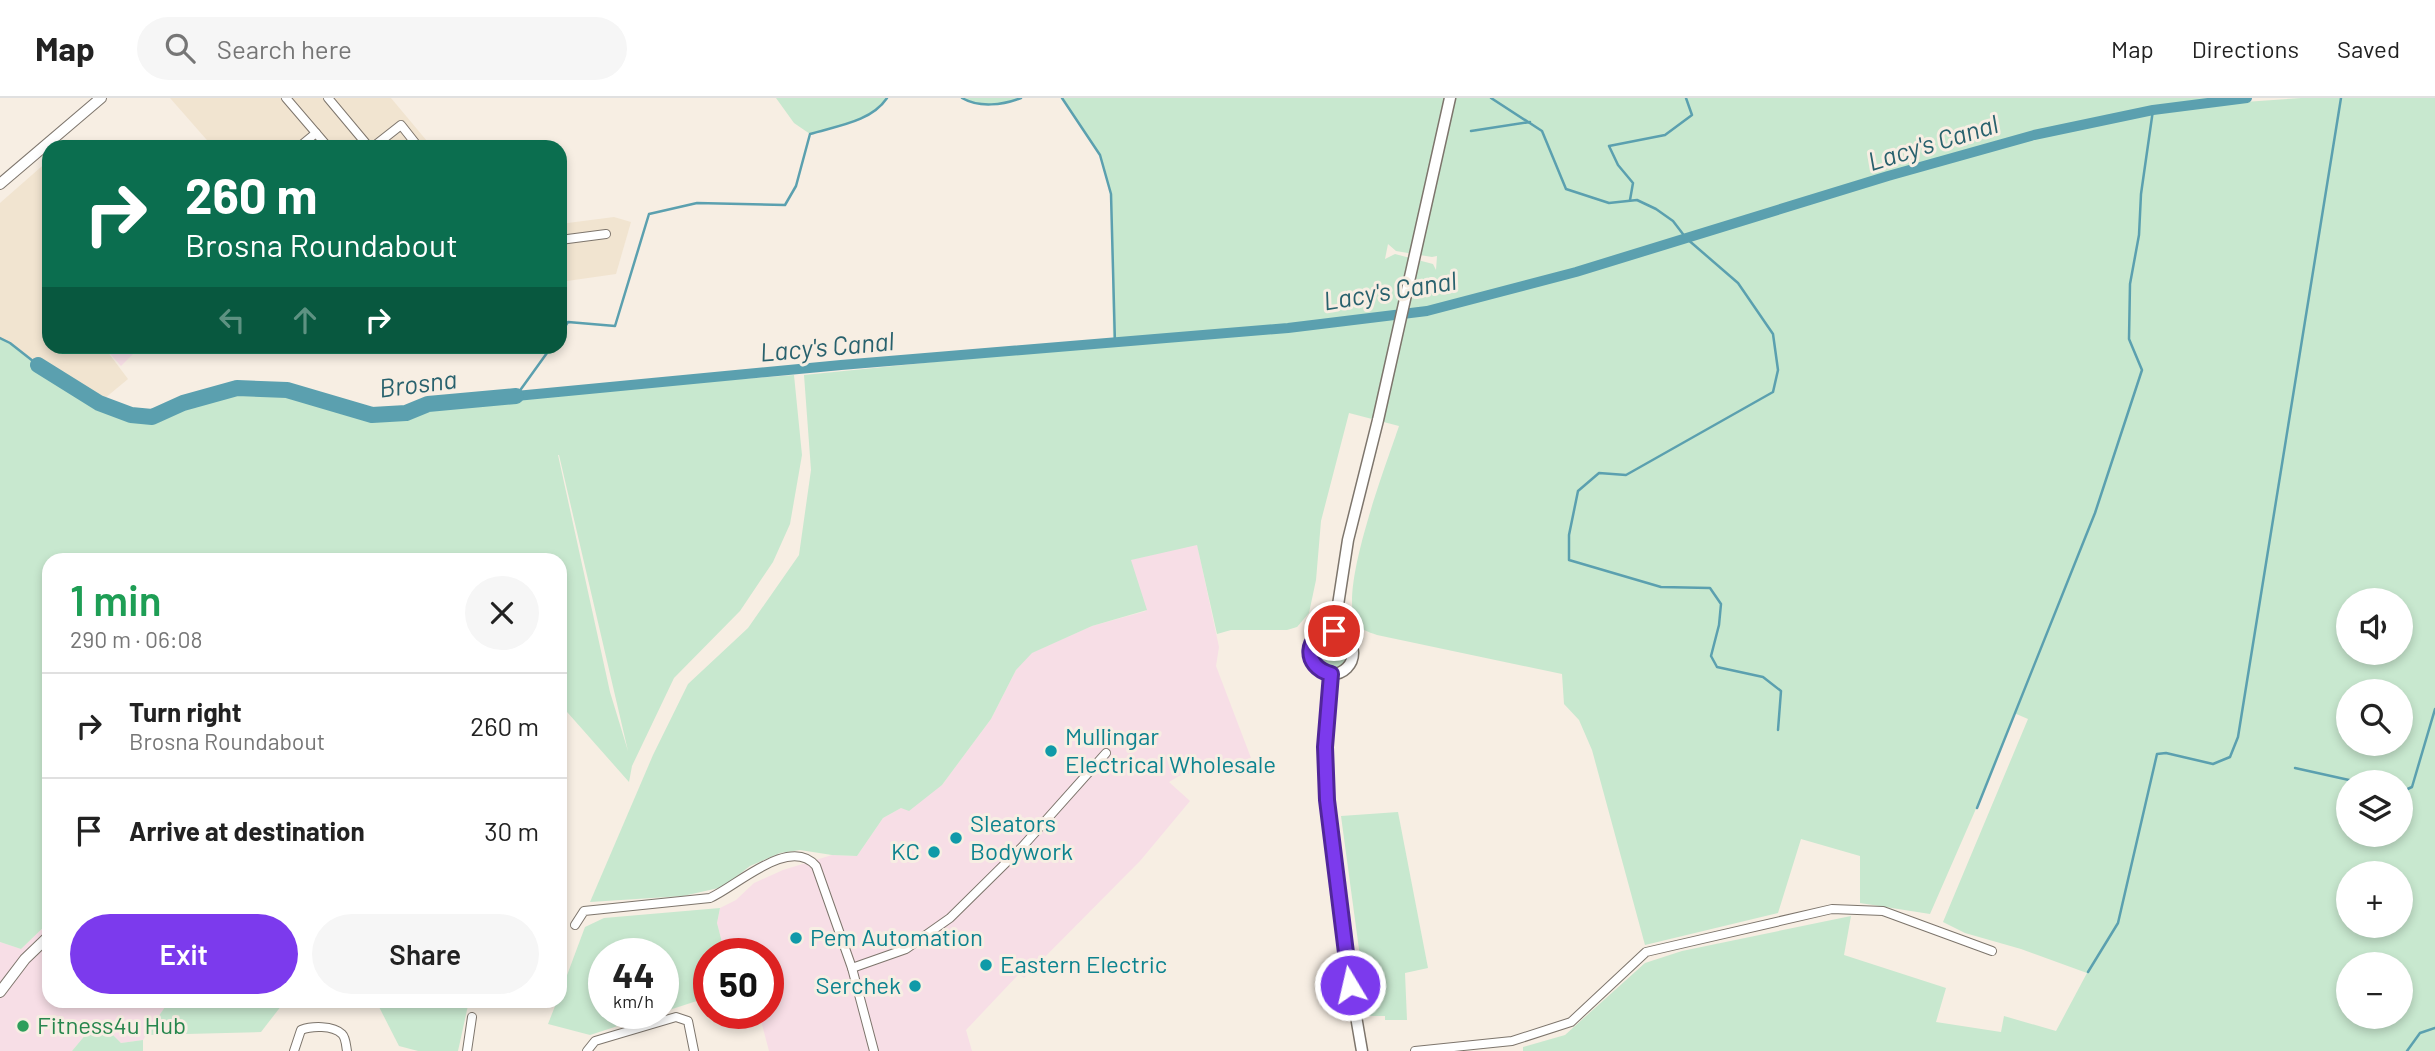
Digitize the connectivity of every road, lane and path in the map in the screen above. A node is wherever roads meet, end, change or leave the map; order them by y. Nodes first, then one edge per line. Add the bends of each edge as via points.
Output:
1 (101, 98) edge
2 (328, 98) edge
3 (1450, 98) edge
4 (290, 99) edge
5 (316, 133) junction
6 (52, 140) edge
7 (308, 140) edge
8 (322, 140) edge
9 (365, 140) edge
10 (381, 140) edge
11 (413, 140) edge
12 (42, 148) edge
13 (0, 184) edge
14 (606, 233) dead end
15 (567, 239) edge
16 (1334, 631) junction
17 (1331, 674) junction
18 (1105, 752) dead end
19 (575, 925) dead end
20 (42, 943) edge
21 (1992, 951) dead end
22 (852, 968) junction
23 (0, 992) edge
24 (472, 1017) dead end
25 (294, 1051) edge
26 (347, 1051) edge
27 (467, 1051) edge
28 (587, 1051) edge
29 (694, 1051) edge
30 (874, 1051) edge
31 (1362, 1051) edge
32 (1415, 1051) edge

1 - 6 street
2 - 9 street
3 - 16 main road via 1348,540
4 - 5 street
5 - 7 street
5 - 8 street
10 - 11 street via 401,125
12 - 13 street
14 - 15 street
16 - 17 main road via 1346,636 1354,653 1344,671
16 - 17 main road via 1315,639 1310,652 1318,670
17 - 31 main road via 1325,747 1327,800
18 - 22 street via 1023,846 950,918 906,949
19 - 22 street via 584,911 710,898 776,859 797,855 816,866
20 - 23 street
21 - 32 street via 1883,911 1832,909 1646,952 1571,1022 1512,1041
22 - 30 street
24 - 27 street
25 - 26 street via 305,1028 340,1032
28 - 29 street via 595,1041 676,1017 688,1021

